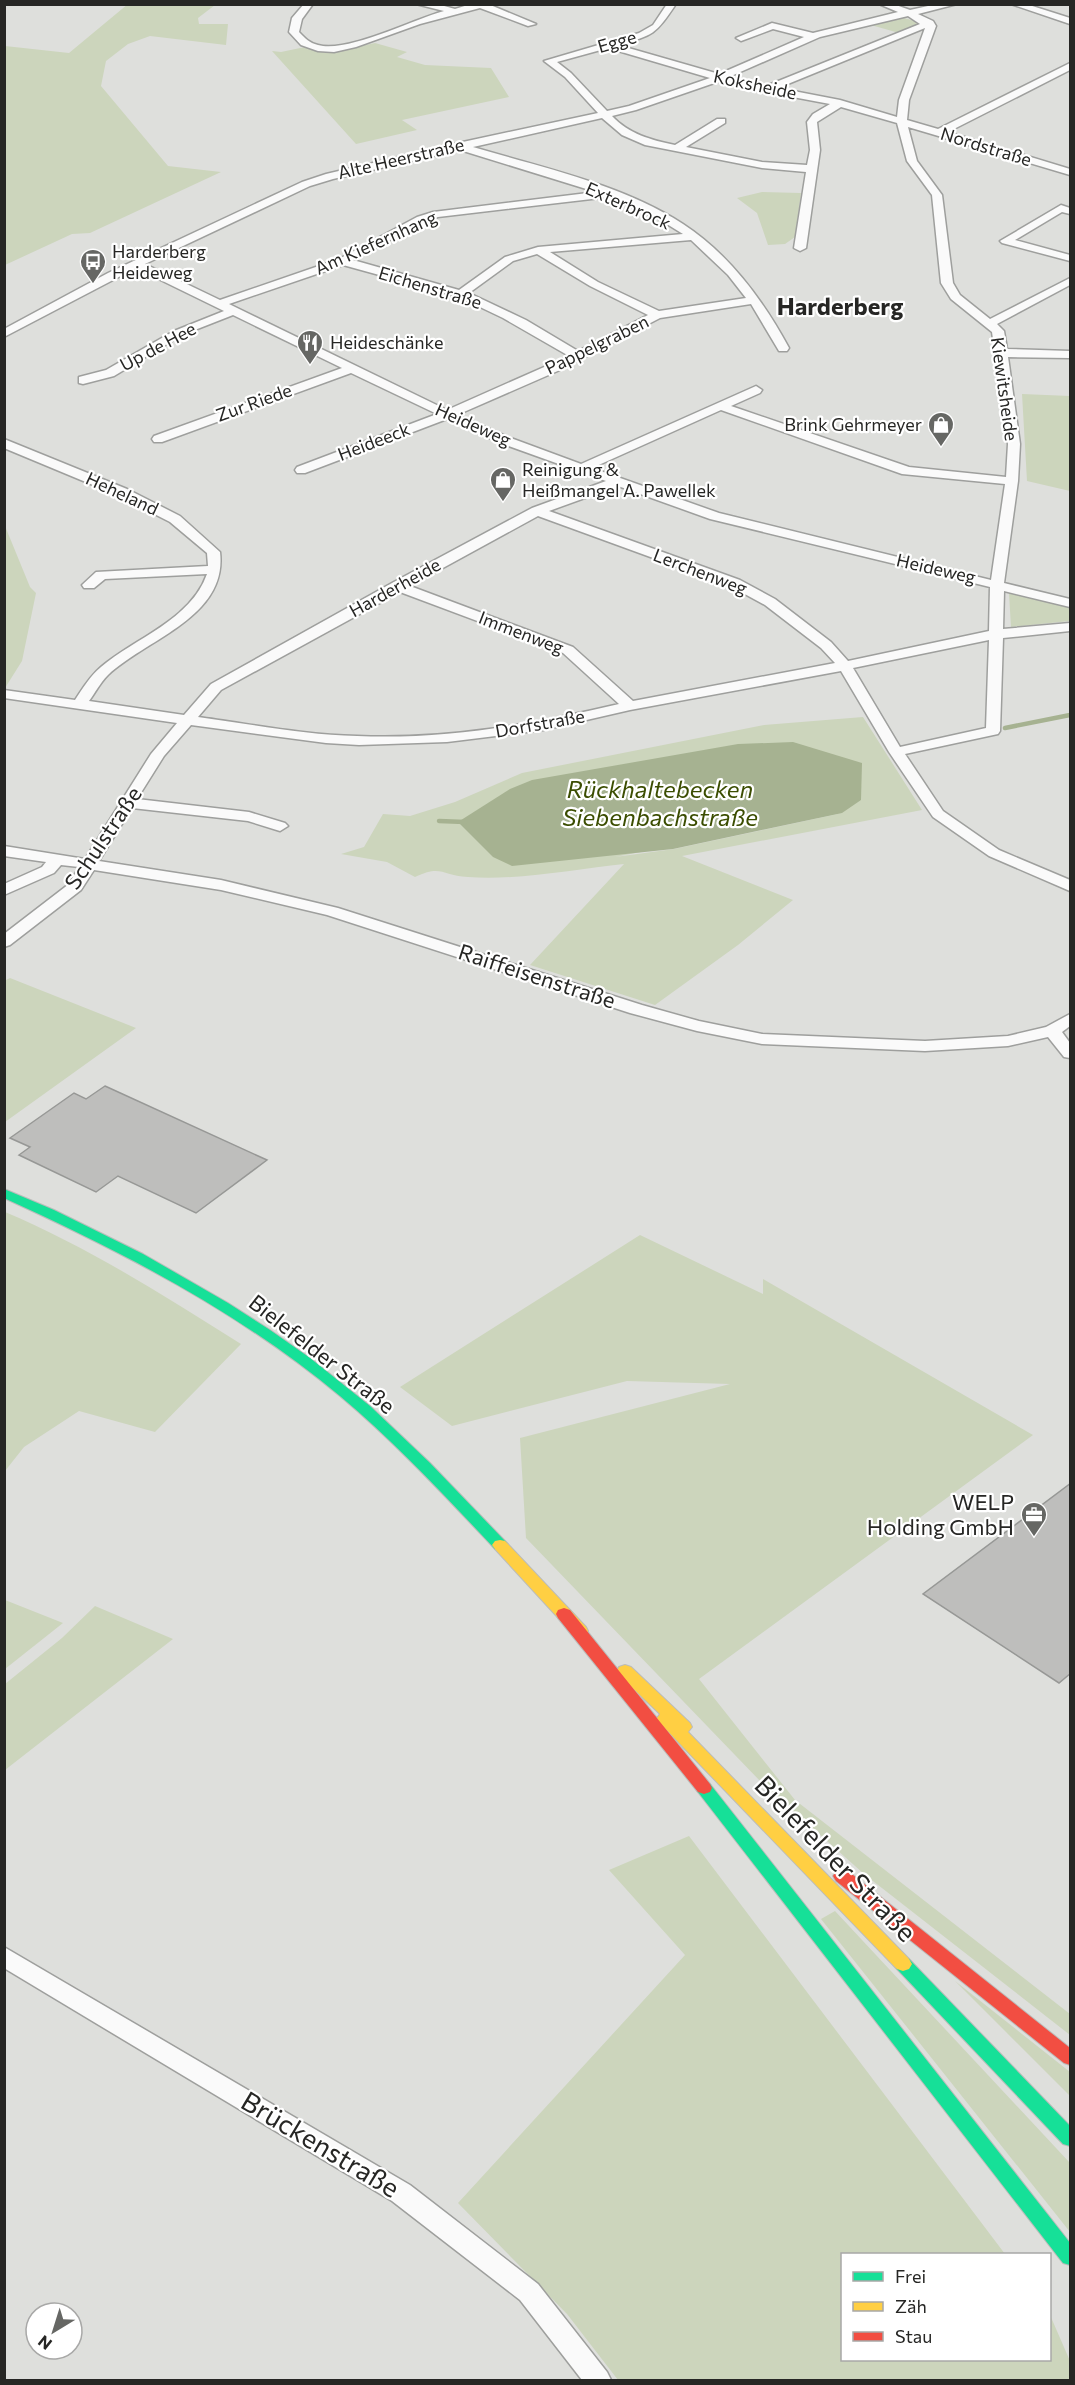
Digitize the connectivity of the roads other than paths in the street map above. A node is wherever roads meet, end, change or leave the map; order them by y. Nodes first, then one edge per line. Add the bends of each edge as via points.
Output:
1 (309, 4) edge
2 (420, 4) edge
3 (672, 4) edge
4 (883, 4) edge
5 (953, 4) edge
6 (1015, 4) edge
7 (482, 5) edge
8 (456, 11) junction
9 (909, 12) junction
10 (1071, 21) edge
11 (930, 23) junction
12 (531, 24) dead end
13 (814, 35) junction
14 (741, 38) dead end
15 (609, 45) junction
16 (1071, 66) edge
17 (719, 78) junction
18 (767, 89) junction
19 (840, 103) junction
20 (604, 114) junction
21 (721, 121) dead end
22 (902, 122) junction
23 (939, 133) junction
24 (458, 146) junction
25 (676, 149) junction
26 (1071, 161) edge
27 (1055, 167) junction
28 (812, 169) junction
29 (1071, 172) edge
30 (610, 194) junction
31 (1071, 211) edge
32 (691, 237) junction
33 (800, 248) dead end
34 (538, 250) junction
35 (1071, 258) edge
36 (343, 261) junction
37 (137, 264) junction
38 (1071, 281) edge
39 (461, 294) junction
40 (754, 300) junction
41 (218, 304) junction
42 (233, 311) junction
43 (657, 315) junction
44 (990, 323) junction
45 (4, 334) edge
46 (783, 348) dead end
47 (1003, 353) junction
48 (1071, 354) edge
49 (577, 356) junction
50 (350, 369) junction
51 (84, 380) dead end
52 (756, 390) dead end
53 (720, 406) junction
54 (446, 414) junction
55 (158, 439) dead end
56 (4, 443) edge
57 (581, 468) junction
58 (302, 470) dead end
59 (619, 481) junction
60 (1012, 481) junction
61 (537, 512) junction
62 (214, 570) junction
63 (997, 584) junction
64 (89, 585) dead end
65 (397, 586) junction
66 (1071, 603) edge
67 (1071, 627) edge
68 (996, 634) junction
69 (845, 666) junction
70 (4, 694) edge
71 (79, 705) junction
72 (630, 706) junction
73 (186, 720) junction
74 (896, 752) junction
75 (129, 803) junction
76 (280, 826) dead end
77 (4, 851) edge
78 (57, 859) junction
79 (91, 865) junction
80 (1071, 886) edge
81 (4, 890) edge
82 (4, 942) edge
83 (1071, 1019) edge
84 (1052, 1031) junction
85 (1071, 1053) edge
86 (4, 1192) edge
87 (564, 1614) junction
88 (790, 1827) dead end
89 (908, 1946) dead end
90 (4, 1956) edge
91 (1071, 2058) edge
92 (1038, 2084) dead end
93 (1071, 2119) edge
94 (1071, 2138) edge
95 (1071, 2257) edge
96 (598, 2380) edge

1 - 8 street via 297,18 294,32 302,44 324,48 360,45
2 - 8 street
3 - 15 street, Egge via 649,32
4 - 9 street
5 - 9 street, Alte Heerstraße
6 - 10 street
7 - 8 street
7 - 12 street
9 - 11 street
9 - 13 street, Alte Heerstraße
11 - 18 street
11 - 22 street, Kiewitsheide via 904,100
13 - 14 street via 772,26
13 - 17 street, Alte Heerstraße
15 - 17 street, Koksheide
15 - 20 street, Egge via 549,59
16 - 23 street
17 - 18 street, Koksheide
17 - 20 street, Alte Heerstraße
18 - 19 street, Koksheide
19 - 22 street, Koksheide
19 - 28 street via 812,122
20 - 24 street, Alte Heerstraße
20 - 25 street via 626,133
21 - 25 street
22 - 23 street, Nordstraße
22 - 44 street, Kiewitsheide via 912,162 937,195 947,283 956,297
23 - 27 street, Nordstraße
24 - 30 street, Exterbrock
24 - 37 street, Alte Heerstraße via 306,184
25 - 28 street via 762,165
26 - 27 street
27 - 29 street, Nordstraße
28 - 33 street
30 - 32 street, Exterbrock via 662,216
30 - 36 street, Am Kiefernhang via 437,214
31 - 35 street via 1061,208 1005,241
32 - 34 street
32 - 40 street, Exterbrock via 740,281
34 - 39 street via 509,259
34 - 43 street
36 - 39 street, Eichenstraße
36 - 41 street, Am Kiefernhang
37 - 41 street, Heideweg
37 - 45 street, Alte Heerstraße
38 - 44 street
39 - 49 street, Eichenstraße via 506,314
40 - 43 street, Pappelgraben
40 - 46 street, Exterbrock
41 - 42 street, Heideweg
42 - 50 street, Heideweg
42 - 51 street, Up de Hee via 178,333 110,373
43 - 49 street, Pappelgraben
44 - 47 street, Kiewitsheide via 998,331
47 - 48 street
47 - 60 street, Kiewitsheide via 1014,444
49 - 54 street, Pappelgraben
50 - 54 street, Heideweg
50 - 55 street, Zur Riede
52 - 53 street
53 - 57 street
53 - 60 street via 907,471
54 - 57 street, Heideweg
54 - 58 street, Heideeck
56 - 62 street, Heheland via 176,519 213,552
57 - 59 street, Heideweg
59 - 61 street, Harderheide
59 - 63 street, Heideweg via 715,516
60 - 63 street, Kiewitsheide
61 - 65 street, Harderheide
61 - 69 street, Lerchenweg via 735,583 779,609 826,645
62 - 64 street via 101,575
62 - 71 street via 200,601 102,673
63 - 66 street, Heideweg
63 - 68 street, Kiewitsheide
65 - 72 street, Immenweg via 568,650
65 - 73 street, Harderheide via 216,687
67 - 68 street, Dorfstraße
68 - 69 street, Dorfstraße
68 - 74 street, Kiewitsheide via 993,731
69 - 72 street, Dorfstraße
69 - 74 street, Lerchenweg
70 - 71 street, Dorfstraße
71 - 73 street, Dorfstraße
72 - 73 street, Dorfstraße via 532,727 404,740 326,739
73 - 75 street, Schulstraße via 158,754
74 - 80 street, Lerchenweg via 938,814 994,853
75 - 76 street via 249,817
75 - 79 street, Schulstraße
77 - 78 street, Raiffeisenstraße
78 - 79 street, Raiffeisenstraße
78 - 81 street via 48,870
79 - 82 street, Schulstraße via 75,887
79 - 84 street, Raiffeisenstraße via 221,885 332,911 636,1009 762,1039 925,1046 1008,1041
83 - 84 street, Raiffeisenstraße
84 - 85 street
86 - 87 main road, Bielefelder Straße via 184,1281 266,1332 345,1392 418,1459
87 - 88 main road, Bielefelder Straße
87 - 94 main road, Bielefelder Straße
87 - 95 main road
89 - 91 main road, Bielefelder Straße via 838,1872
90 - 96 street, Brückenstraße via 401,2193 529,2292
92 - 93 main road

